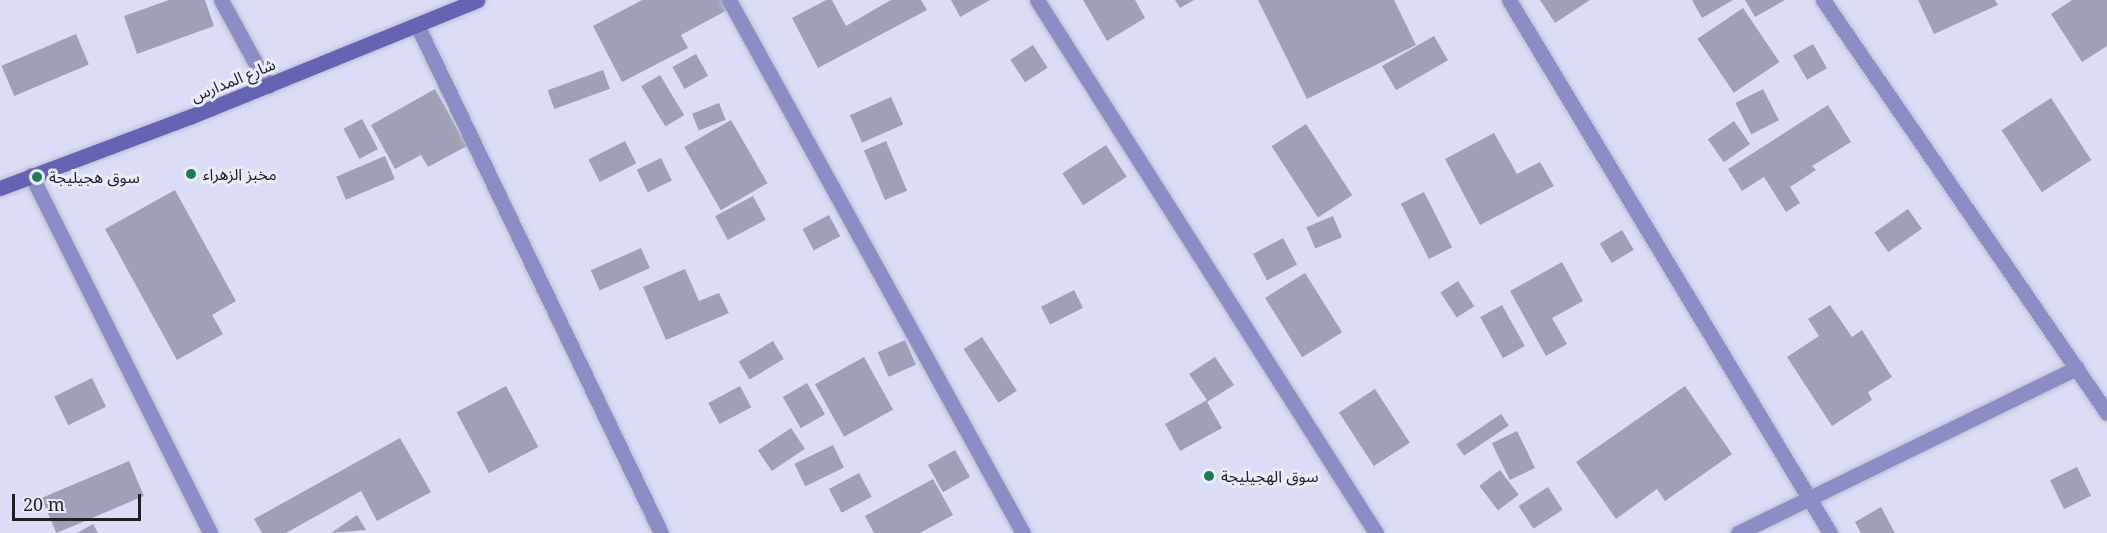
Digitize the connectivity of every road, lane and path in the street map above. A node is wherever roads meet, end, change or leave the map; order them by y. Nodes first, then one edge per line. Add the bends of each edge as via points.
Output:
1 (221, 0) edge
2 (477, 0) edge
3 (729, 0) edge
4 (1037, 0) edge
5 (1509, 0) edge
6 (1823, 0) edge
7 (417, 25) junction
8 (268, 86) junction
9 (31, 175) junction
10 (0, 188) edge
11 (2077, 368) junction
12 (2107, 412) edge
13 (1809, 498) junction
14 (210, 533) edge
15 (661, 533) edge
16 (1023, 533) edge
17 (1376, 533) edge
18 (1738, 533) edge
19 (1830, 533) edge

1 - 8 street
2 - 7 street, شارع المدارس
3 - 16 street
4 - 17 street
5 - 13 street
6 - 11 street
7 - 8 street, شارع المدارس
7 - 15 street
8 - 9 street, شارع المدارس
9 - 10 street, شارع المدارس
9 - 14 street
11 - 12 street
11 - 13 street
13 - 18 street
13 - 19 street

